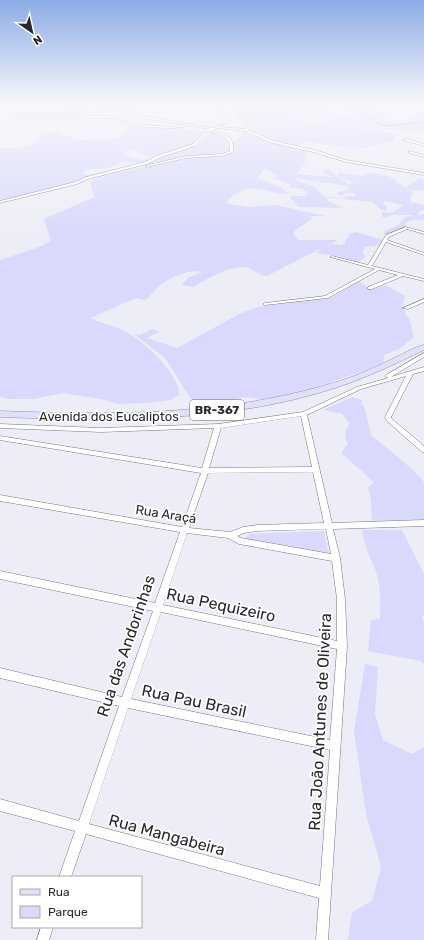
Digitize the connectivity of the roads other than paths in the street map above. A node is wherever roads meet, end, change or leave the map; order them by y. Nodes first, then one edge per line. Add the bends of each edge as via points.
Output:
1 (191, 146) edge
2 (232, 146) edge
3 (291, 146) edge
4 (410, 152) dead end
5 (424, 156) edge
6 (117, 171) junction
7 (424, 174) edge
8 (0, 202) edge
9 (424, 234) edge
10 (384, 240) junction
11 (424, 254) edge
12 (332, 257) dead end
13 (369, 267) junction
14 (378, 269) junction
15 (402, 275) junction
16 (424, 280) edge
17 (370, 288) dead end
18 (424, 300) edge
19 (265, 304) dead end
20 (406, 308) dead end
21 (424, 347) edge
22 (424, 355) edge
23 (424, 369) edge
24 (412, 372) junction
25 (383, 380) junction
26 (0, 414) edge
27 (304, 414) junction
28 (0, 426) edge
29 (218, 426) junction
30 (0, 438) edge
31 (424, 450) edge
32 (317, 469) junction
33 (205, 470) junction
34 (0, 498) edge
35 (424, 523) edge
36 (329, 526) junction
37 (184, 530) junction
38 (230, 535) junction
39 (336, 558) junction
40 (0, 575) edge
41 (159, 608) junction
42 (342, 646) junction
43 (0, 673) edge
44 (124, 702) junction
45 (336, 746) junction
46 (0, 805) edge
47 (81, 828) junction
48 (64, 876) edge
49 (326, 894) junction
50 (47, 928) edge
51 (43, 940) edge
52 (322, 940) edge

1 - 6 street
2 - 6 street via 232,151 223,155 186,157
3 - 7 street via 338,159
4 - 5 street
6 - 8 street
9 - 10 street via 405,228
10 - 11 street
10 - 13 street
12 - 13 street
13 - 14 street
14 - 15 street
14 - 19 street via 329,296
15 - 16 street
15 - 17 street
18 - 20 street
21 - 26 main road, BR-367 via 331,387 239,408 152,416
22 - 25 street
23 - 24 street, Avenida dos Eucaliptos
24 - 25 street, Avenida dos Eucaliptos
24 - 31 street via 388,417
25 - 27 street, Avenida dos Eucaliptos
27 - 29 street, Avenida dos Eucaliptos
27 - 32 street, Rua João Antunes de Oliveira
28 - 29 street, Avenida dos Eucaliptos via 154,430
29 - 33 street, Rua das Andorinhas
30 - 33 street
32 - 33 street
32 - 36 street, Rua João Antunes de Oliveira
33 - 37 street, Rua das Andorinhas
34 - 37 street, Rua Araçá
35 - 36 street, Rua Araçá
36 - 38 street, Rua Araçá via 258,528
36 - 39 street, Rua João Antunes de Oliveira
37 - 38 street, Rua Araçá
37 - 41 street, Rua das Andorinhas
38 - 39 street via 239,541
39 - 42 street, Rua João Antunes de Oliveira via 341,599
40 - 41 street, Rua Pequizeiro
41 - 42 street, Rua Pequizeiro
41 - 44 street, Rua das Andorinhas
42 - 45 street, Rua João Antunes de Oliveira
43 - 44 street, Rua Pau Brasil
44 - 45 street, Rua Pau Brasil
44 - 47 street, Rua das Andorinhas
45 - 49 street, Rua João Antunes de Oliveira
46 - 47 street, Rua Mangabeira
47 - 48 street, Rua das Andorinhas
47 - 49 street, Rua Mangabeira
49 - 52 street, Rua João Antunes de Oliveira
50 - 51 street

